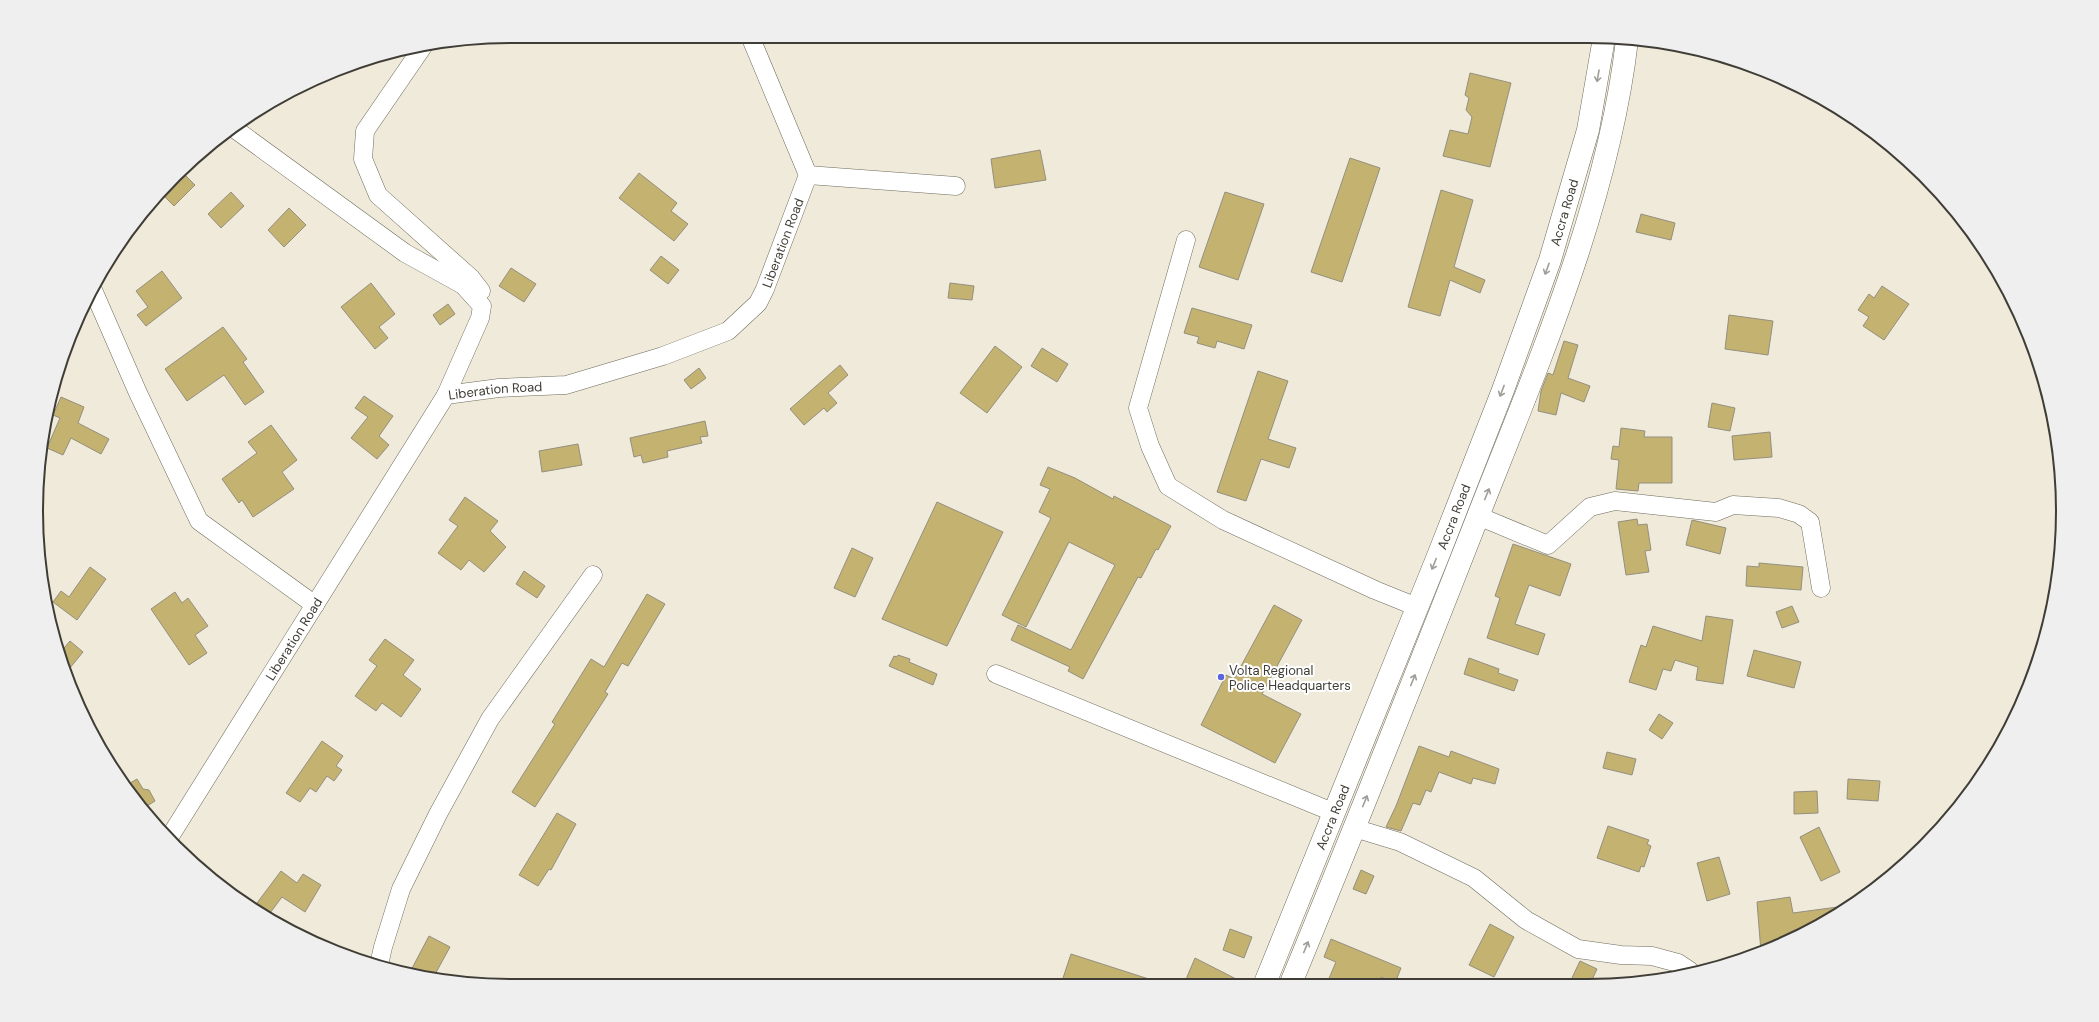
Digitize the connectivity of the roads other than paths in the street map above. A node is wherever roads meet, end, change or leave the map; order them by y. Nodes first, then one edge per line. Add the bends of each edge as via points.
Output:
1 (753, 43) edge
2 (1603, 43) edge
3 (1626, 45) edge
4 (418, 52) edge
5 (238, 131) edge
6 (808, 175) junction
7 (956, 186) dead end
8 (1186, 240) dead end
9 (96, 296) edge
10 (482, 306) junction
11 (446, 395) junction
12 (1478, 516) junction
13 (593, 575) dead end
14 (1821, 588) dead end
15 (315, 605) junction
16 (1417, 607) junction
17 (996, 674) dead end
18 (1335, 813) junction
19 (1354, 828) junction
20 (172, 833) edge
21 (380, 960) edge
22 (1686, 968) edge
23 (1267, 979) edge
24 (1293, 979) edge

1 - 6 street
2 -> 16 main road, Accra Road via 1588,130 1550,260 1503,390
12 -> 3 main road, Accra Road via 1525,399 1573,267 1611,136
4 - 10 street via 365,130 363,159 378,195 471,278 482,292
5 - 10 street via 405,253 463,285
6 - 7 street
6 - 11 street, Liberation Road via 765,290 758,303 728,332 663,356 566,385 499,388
8 - 16 street via 1138,408 1150,446 1168,486 1223,520
9 - 15 street via 138,393 200,521
10 - 11 street via 480,318
11 - 15 street, Liberation Road
12 - 14 street via 1548,545 1590,507 1615,501 1716,512 1733,505 1778,508 1799,514 1810,522
19 -> 12 main road, Accra Road
13 - 21 street via 490,719 438,814 401,889
15 - 20 street, Liberation Road
16 - 18 main road, Accra Road
17 - 18 street
18 - 23 main road, Accra Road
19 - 22 street via 1400,842 1474,878 1526,920 1578,950 1652,956 1678,963
24 -> 19 main road, Accra Road

